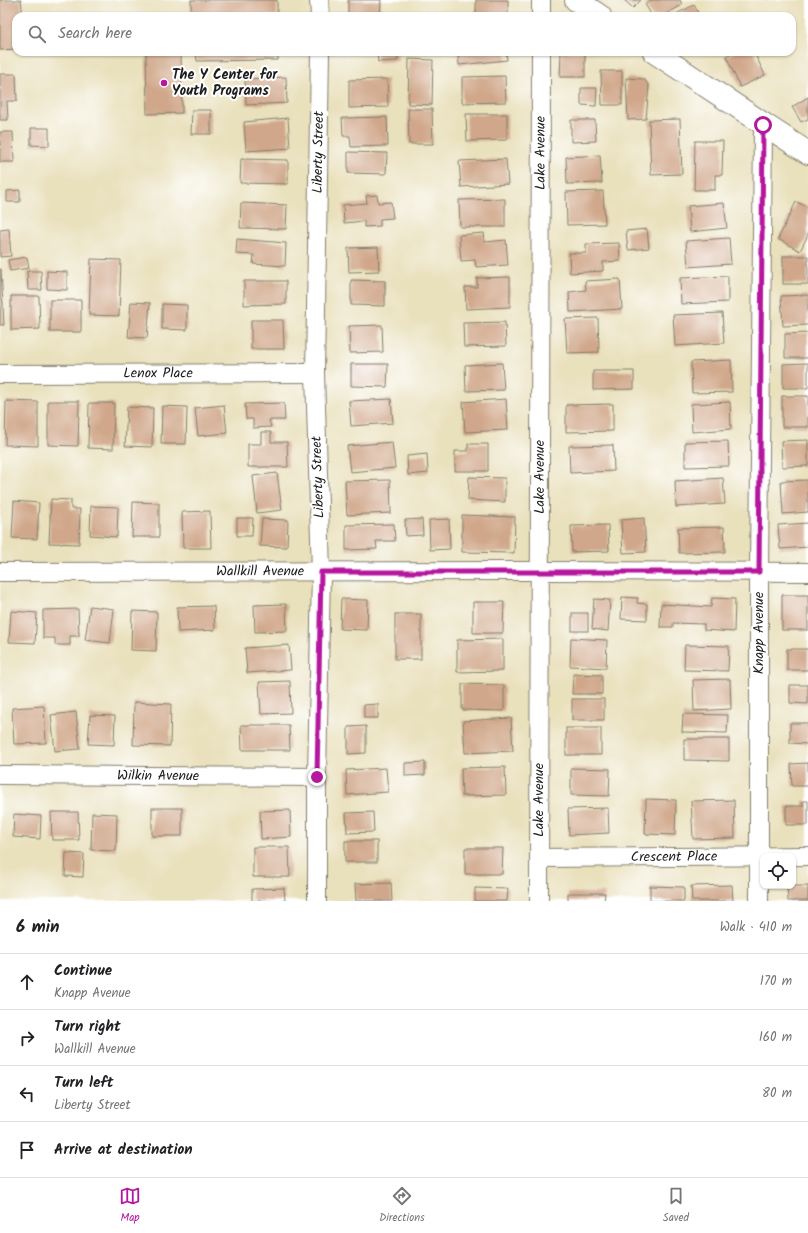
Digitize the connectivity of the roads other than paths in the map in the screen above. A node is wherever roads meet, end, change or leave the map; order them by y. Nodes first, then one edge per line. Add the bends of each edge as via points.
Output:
1 (319, 0) edge
2 (541, 0) edge
3 (576, 0) edge
4 (320, 12) edge
5 (541, 12) edge
6 (594, 12) edge
7 (320, 56) edge
8 (541, 56) edge
9 (660, 56) edge
10 (763, 125) junction
11 (808, 153) edge
12 (315, 373) junction
13 (0, 374) edge
14 (539, 571) junction
15 (0, 572) edge
16 (321, 572) junction
17 (759, 572) junction
18 (808, 572) edge
19 (0, 775) edge
20 (317, 777) junction
21 (758, 856) junction
22 (808, 856) edge
23 (539, 858) junction
24 (318, 901) edge
25 (539, 901) edge
26 (759, 901) edge

1 - 4 street
2 - 5 street
3 - 6 main road
7 - 12 street, Liberty Street
8 - 14 street, Lake Avenue
9 - 10 main road
10 - 11 main road
10 - 17 street, Knapp Avenue
12 - 13 street, Lenox Place
12 - 16 street, Liberty Street
14 - 16 street, Wallkill Avenue
14 - 17 street, Wallkill Avenue
14 - 23 street, Lake Avenue
15 - 16 street, Wallkill Avenue
16 - 20 street, Liberty Street
17 - 18 street, Wallkill Avenue
17 - 21 street, Knapp Avenue
19 - 20 street, Wilkin Avenue
20 - 24 street, Liberty Street
21 - 22 street, Crescent Place
21 - 23 street, Crescent Place
21 - 26 street, Knapp Avenue
23 - 25 street, Lake Avenue

